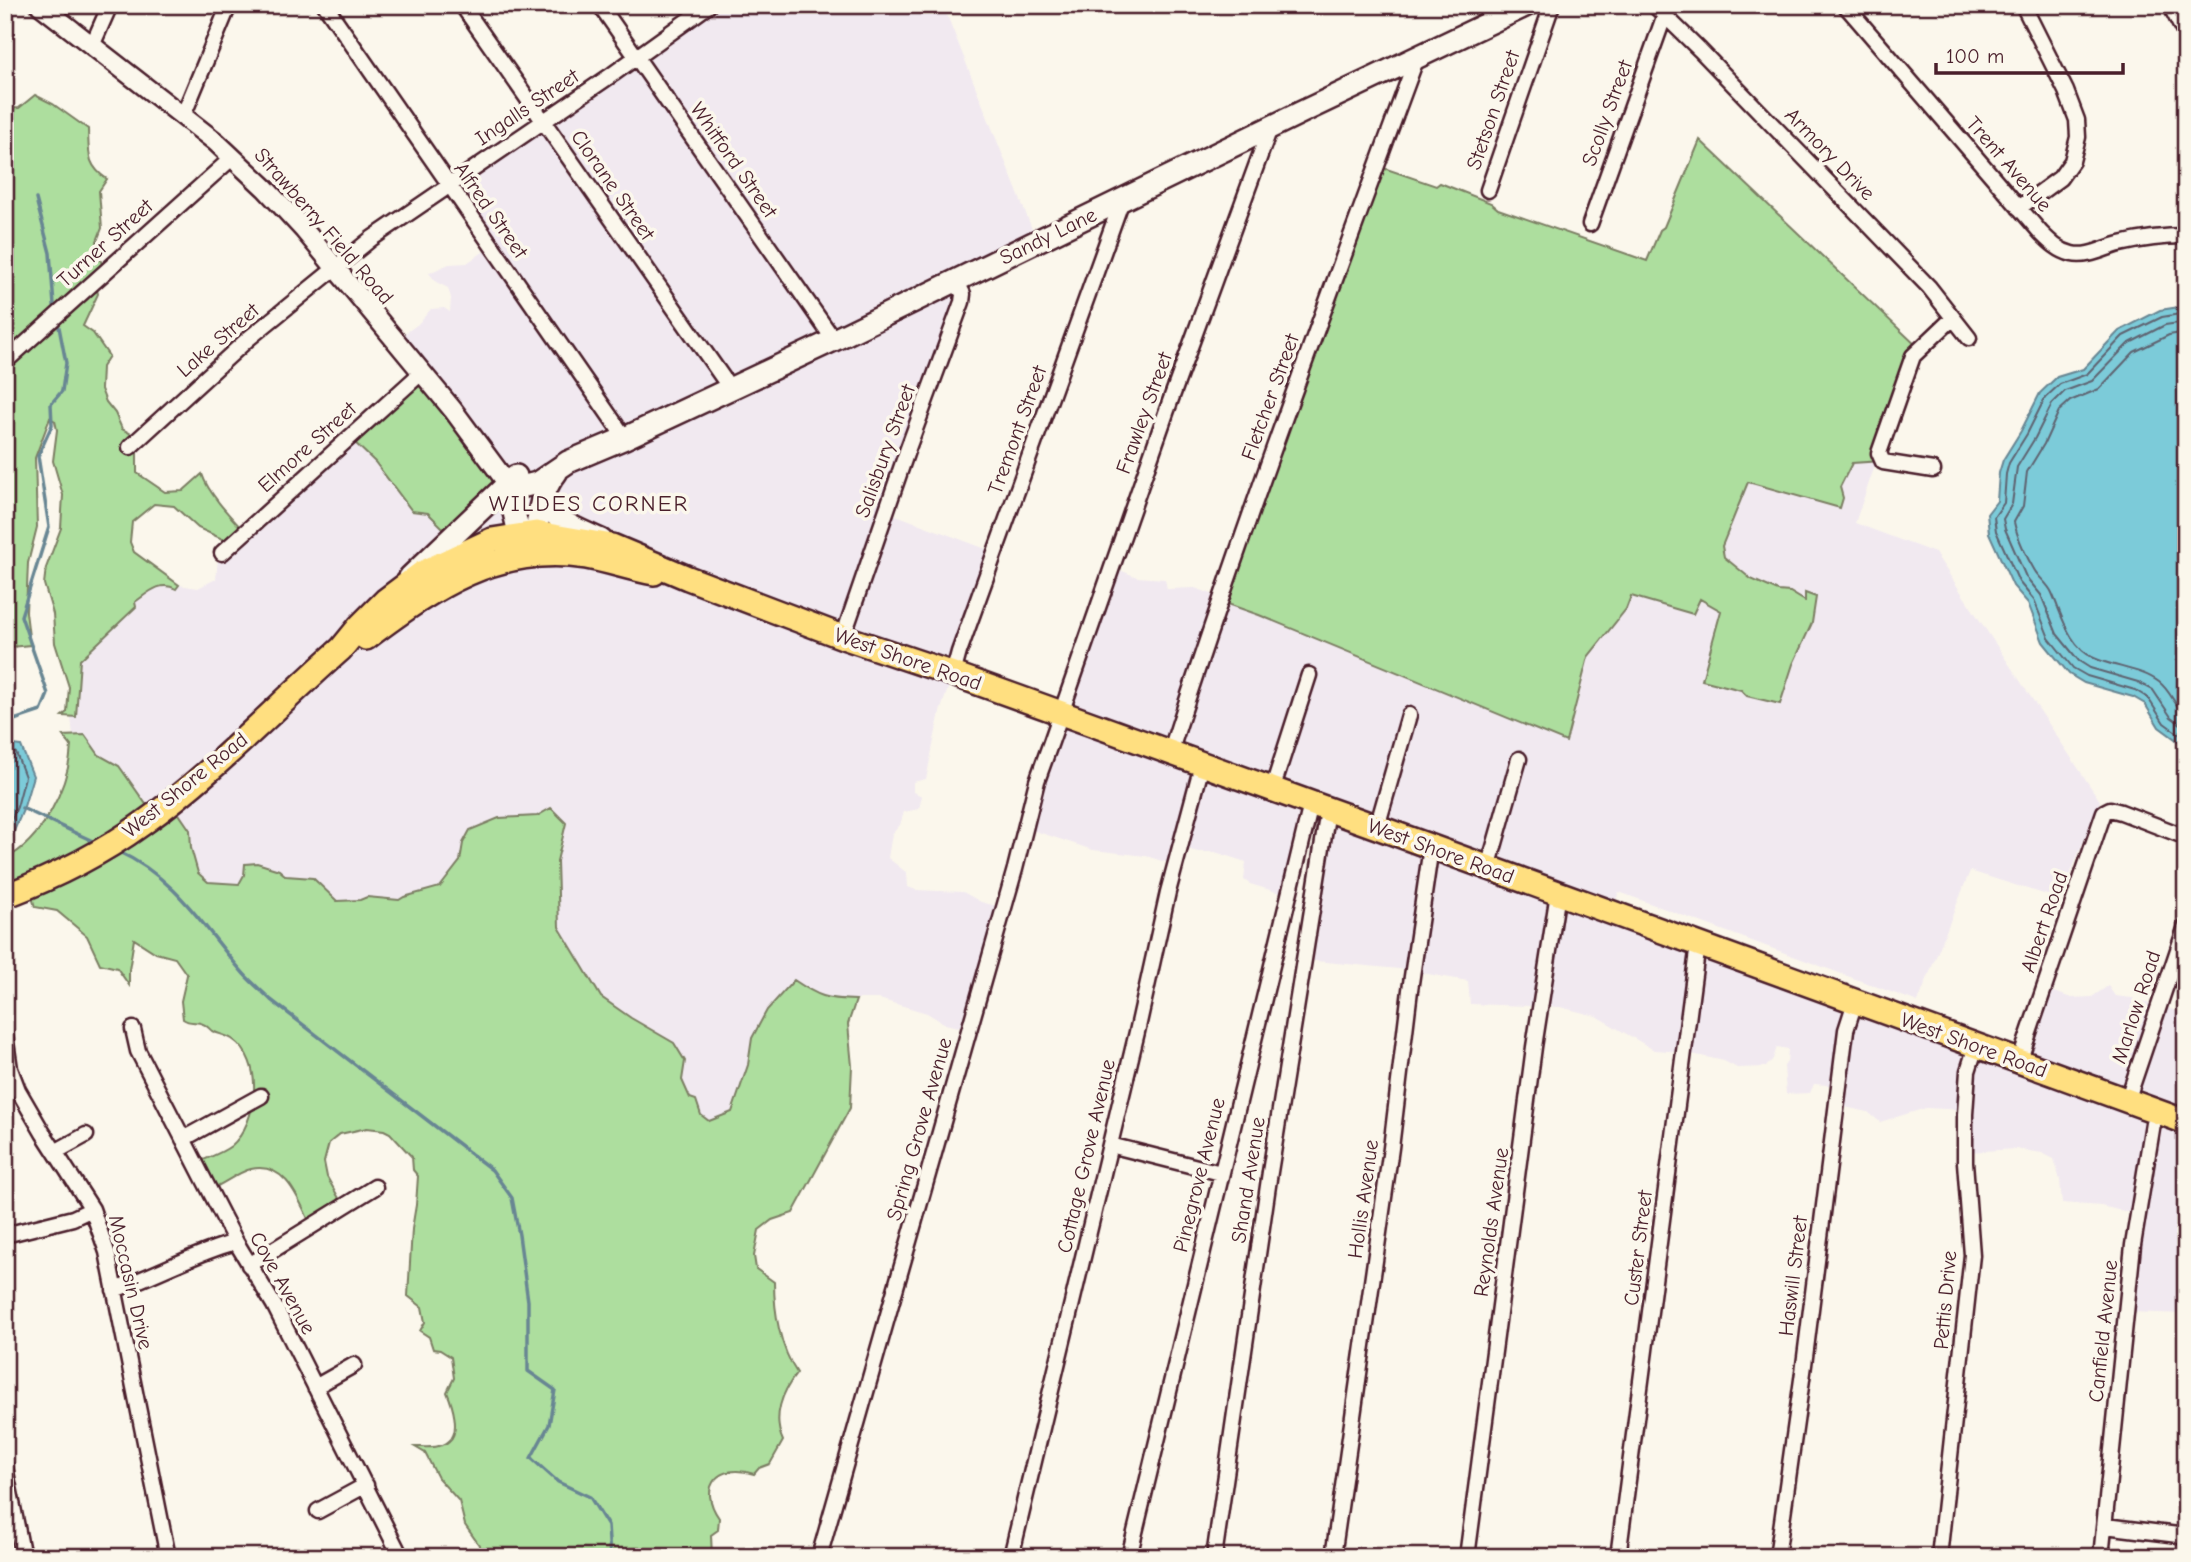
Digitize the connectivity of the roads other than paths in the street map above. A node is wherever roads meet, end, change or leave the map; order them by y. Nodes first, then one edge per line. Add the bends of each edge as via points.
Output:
1 (40, 5) edge
2 (110, 5) edge
3 (229, 5) edge
4 (325, 5) edge
5 (462, 5) edge
6 (600, 5) edge
7 (709, 5) edge
8 (1527, 5) edge
9 (1552, 5) edge
10 (1845, 5) edge
11 (2023, 5) edge
12 (2170, 5) edge
13 (1659, 11) edge
14 (2186, 36) edge
15 (92, 46) junction
16 (1417, 57) junction
17 (636, 58) junction
18 (184, 116) junction
19 (542, 122) junction
20 (1270, 128) junction
21 (233, 157) junction
22 (448, 185) junction
23 (1488, 190) dead end
24 (1122, 200) junction
25 (2019, 208) junction
26 (1590, 224) dead end
27 (2186, 236) edge
28 (336, 269) junction
29 (956, 280) junction
30 (1953, 318) junction
31 (1969, 338) dead end
32 (834, 340) junction
33 (5, 362) edge
34 (421, 373) junction
35 (730, 388) junction
36 (625, 438) junction
37 (130, 447) dead end
38 (562, 467) junction
39 (1933, 470) dead end
40 (507, 483) junction
41 (544, 497) junction
42 (530, 544) junction
43 (612, 546) junction
44 (222, 553) dead end
45 (696, 581) junction
46 (394, 593) junction
47 (843, 637) junction
48 (314, 673) junction
49 (953, 674) junction
50 (1309, 675) dead end
51 (1060, 714) junction
52 (1409, 715) dead end
53 (1170, 753) junction
54 (1519, 759) dead end
55 (1202, 765) junction
56 (1272, 790) junction
57 (1319, 807) junction
58 (1377, 827) junction
59 (2186, 837) edge
60 (1431, 847) junction
61 (1488, 868) junction
62 (1558, 893) junction
63 (5, 896) edge
64 (2186, 926) edge
65 (1698, 944) junction
66 (1855, 1002) junction
67 (133, 1029) dead end
68 (5, 1035) edge
69 (1976, 1046) junction
70 (2019, 1062) junction
71 (261, 1096) dead end
72 (2127, 1101) junction
73 (2155, 1111) junction
74 (2186, 1122) edge
75 (86, 1135) dead end
76 (183, 1139) junction
77 (1110, 1145) junction
78 (55, 1152) junction
79 (1221, 1173) junction
80 (375, 1187) dead end
81 (92, 1209) junction
82 (5, 1235) edge
83 (236, 1242) junction
84 (249, 1265) junction
85 (114, 1290) junction
86 (354, 1366) dead end
87 (315, 1387) junction
88 (5, 1467) edge
89 (366, 1485) junction
90 (318, 1511) dead end
91 (2105, 1526) junction
92 (2186, 1536) edge
93 (23, 1557) edge
94 (167, 1557) edge
95 (401, 1557) edge
96 (819, 1557) edge
97 (1011, 1557) edge
98 (1129, 1557) edge
99 (1214, 1557) edge
100 (1333, 1557) edge
101 (1467, 1557) edge
102 (1618, 1557) edge
103 (1777, 1557) edge
104 (1939, 1557) edge
105 (2101, 1557) edge

1 - 15 street, Strawberry Field Road
2 - 15 street
3 - 18 street
4 - 22 street, Alfred Street
5 - 19 street, Clorane Street
6 - 17 street, Whitford Street
7 - 17 street, Ingalls Street
8 - 16 main road, Sandy Lane
9 - 23 street, Stetson Street
10 - 25 street, Trent Avenue
11 - 25 street via 2066,91 2078,137 2072,161 2060,178
12 - 14 street
13 - 26 street, Scolly Street
13 - 30 street, Armory Drive via 1919,277
15 - 18 street, Strawberry Field Road
16 - 20 main road, Sandy Lane
16 - 53 street, Fletcher Street via 1287,410
17 - 19 street, Ingalls Street
17 - 32 street, Whitford Street
18 - 21 street, Strawberry Field Road
19 - 22 street, Ingalls Street
19 - 35 street, Clorane Street
20 - 24 main road, Sandy Lane
20 - 51 street, Frawley Street
21 - 28 street, Strawberry Field Road
21 - 33 street, Turner Street
22 - 28 street, Ingalls Street
22 - 36 street, Alfred Street
24 - 29 main road, Sandy Lane
24 - 49 street, Tremont Street
25 - 27 street, Trent Avenue via 2050,242 2076,255
28 - 34 street, Strawberry Field Road
28 - 37 street, Lake Street via 248,339
29 - 32 main road, Sandy Lane
29 - 47 street, Salisbury Street via 962,302
30 - 31 street, Armory Drive
30 - 39 street via 1913,356 1879,453 1883,462
32 - 35 main road, Sandy Lane
34 - 40 street, Strawberry Field Road
34 - 44 street, Elmore Street
35 - 36 main road, Sandy Lane
36 - 38 main road, Sandy Lane
38 - 40 main road, Sandy Lane via 555,461
38 - 41 main road via 548,482
40 - 42 main road
40 - 46 main road, Sandy Lane
41 - 42 main road
41 - 43 main road via 562,522
42 - 43 main road, West Shore Road
42 - 45 main road, West Shore Road
42 - 46 main road, West Shore Road via 492,540 422,573
42 - 48 main road, West Shore Road via 459,576
43 - 45 main road, West Shore Road
45 - 47 main road, West Shore Road
46 - 48 main road, West Shore Road
47 - 49 main road, West Shore Road
48 - 63 main road, West Shore Road via 191,786 141,825 110,846
49 - 51 main road, West Shore Road
50 - 56 street
51 - 53 main road, West Shore Road
51 - 96 street, Spring Grove Avenue via 1037,781
52 - 58 street
53 - 55 main road, West Shore Road
54 - 61 street
55 - 56 main road, West Shore Road
55 - 77 street, Cottage Grove Avenue
56 - 57 main road, West Shore Road
57 - 58 main road, West Shore Road
57 - 79 street, Pinegrove Avenue
57 - 99 street, Shand Avenue
58 - 60 main road, West Shore Road
59 - 70 street, Albert Road via 2121,812 2104,812
60 - 61 main road, West Shore Road
60 - 100 street, Hollis Avenue
61 - 62 main road, West Shore Road
62 - 65 main road, West Shore Road
62 - 101 street, Reynolds Avenue
64 - 72 street, Marlow Road
65 - 66 main road, West Shore Road
65 - 102 street, Custer Street
66 - 69 main road, West Shore Road
66 - 103 street, Haswill Street via 1844,1043
67 - 76 street, Cove Avenue via 138,1051
68 - 78 street, Moccasin Drive via 10,1069
69 - 70 main road, West Shore Road
69 - 104 street, Pettis Drive via 1968,1071 1965,1114 1972,1255
70 - 72 main road, West Shore Road
71 - 76 street
72 - 73 main road, West Shore Road
73 - 74 main road, West Shore Road
73 - 91 street, Canfield Avenue via 2133,1245
75 - 78 street
76 - 83 street, Cove Avenue
77 - 79 street
77 - 97 street, Cottage Grove Avenue
78 - 81 street, Moccasin Drive
79 - 98 street, Pinegrove Avenue
80 - 84 street
81 - 82 street
81 - 85 street, Moccasin Drive
83 - 84 street, Cove Avenue
83 - 85 street
84 - 87 street, Cove Avenue
85 - 94 street, Moccasin Drive
86 - 87 street
87 - 89 street, Cove Avenue
88 - 93 street
89 - 90 street
89 - 95 street, Cove Avenue
91 - 92 street
91 - 105 street, Canfield Avenue

